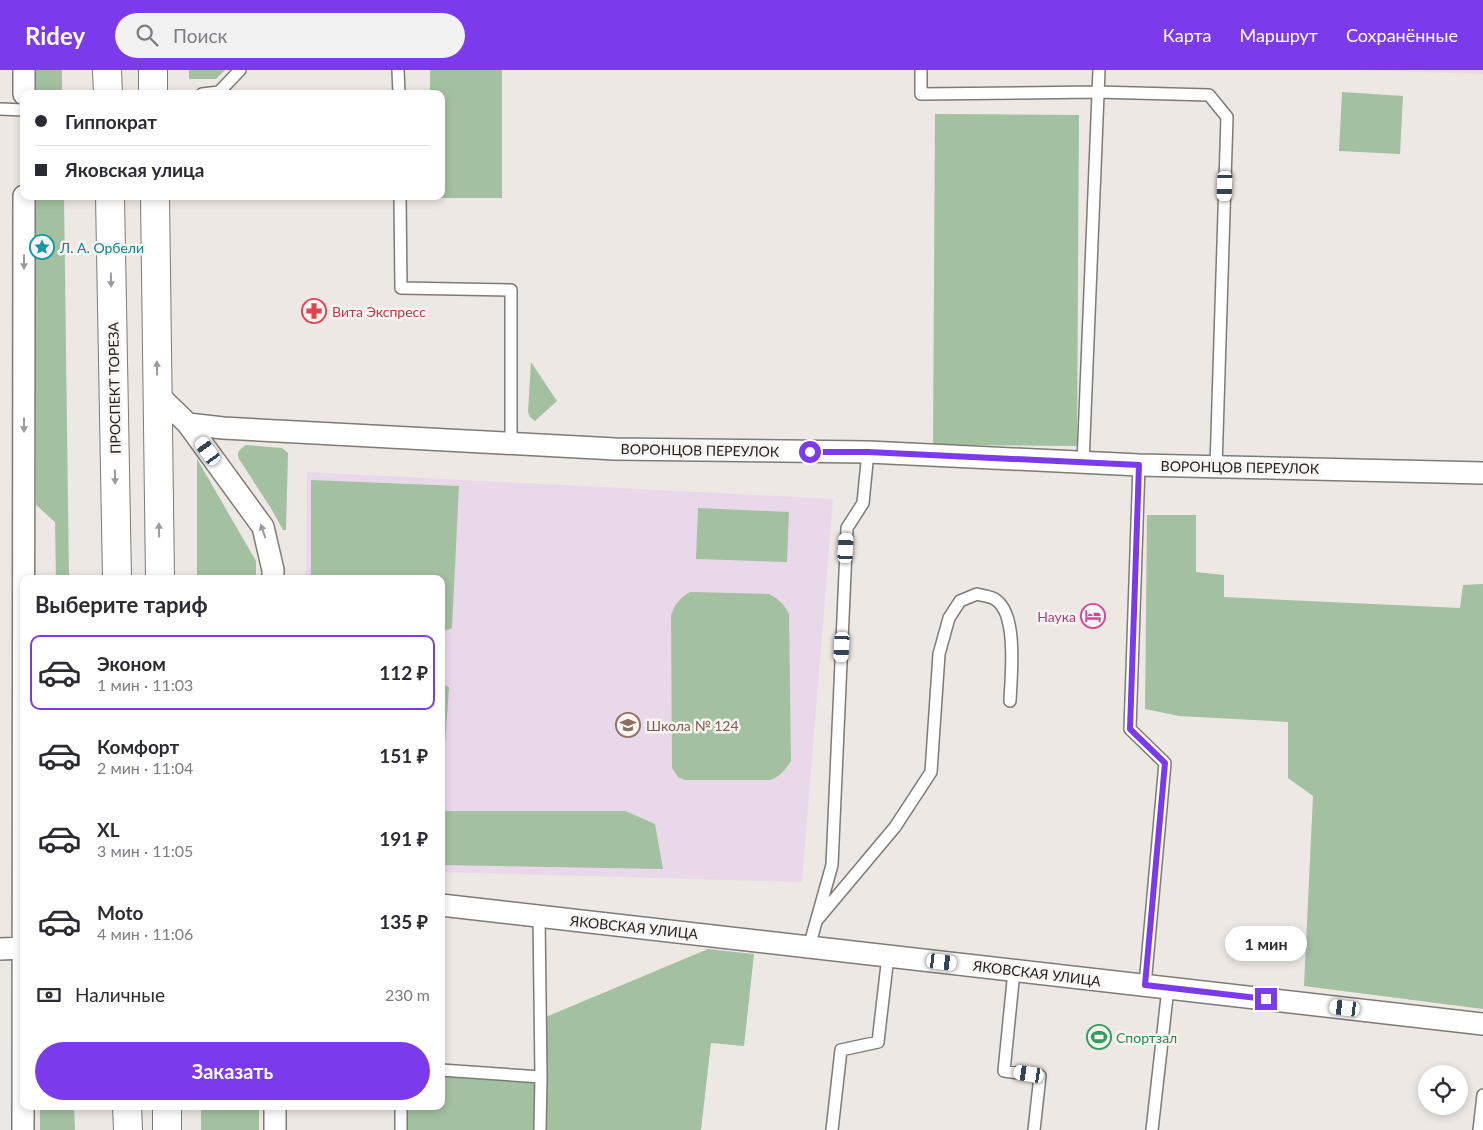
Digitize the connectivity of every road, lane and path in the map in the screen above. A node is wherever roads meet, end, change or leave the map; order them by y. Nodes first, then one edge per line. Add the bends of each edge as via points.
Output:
1 (24, 70) edge
2 (107, 70) edge
3 (153, 70) edge
4 (240, 70) edge
5 (398, 70) edge
6 (921, 70) edge
7 (1099, 70) edge
8 (24, 90) edge
9 (108, 90) edge
10 (153, 90) edge
11 (222, 90) edge
12 (399, 90) edge
13 (1097, 92) junction
14 (0, 109) edge
15 (20, 110) edge
16 (24, 200) edge
17 (110, 200) edge
18 (155, 200) edge
19 (400, 200) edge
20 (157, 394) junction
21 (188, 424) junction
22 (511, 444) junction
23 (868, 452) junction
24 (1082, 463) junction
25 (1139, 465) junction
26 (1216, 467) junction
27 (1483, 472) edge
28 (23, 575) edge
29 (118, 575) edge
30 (160, 575) edge
31 (273, 575) edge
32 (1010, 701) dead end
33 (445, 904) edge
34 (539, 916) junction
35 (817, 920) junction
36 (809, 947) junction
37 (20, 948) edge
38 (0, 949) edge
39 (888, 956) junction
40 (1014, 970) junction
41 (1145, 985) junction
42 (1168, 988) junction
43 (1483, 1024) edge
44 (445, 1070) edge
45 (542, 1077) junction
46 (1483, 1095) edge
47 (23, 1110) edge
48 (127, 1110) edge
49 (167, 1110) edge
50 (276, 1110) edge
51 (401, 1110) edge
52 (23, 1130) edge
53 (128, 1130) edge
54 (167, 1130) edge
55 (275, 1130) edge
56 (401, 1130) edge
57 (540, 1130) edge
58 (832, 1130) edge
59 (1034, 1130) edge
60 (1152, 1130) edge
61 (1479, 1130) edge

1 - 8 street
2 - 9 main road
3 - 10 main road
4 - 11 lane
5 - 12 lane
6 - 13 lane via 921,94
7 - 13 lane
13 - 24 lane
13 - 26 lane via 1209,95 1227,117
14 - 15 lane
16 -> 28 street
17 -> 29 main road, ПРОСПЕКТ ТОРЕЗА
20 -> 18 main road
19 - 22 lane via 401,288 511,290
20 - 21 street
30 -> 20 main road
21 - 22 street, ВОРОНЦОВ ПЕРЕУЛОК
31 -> 21 street via 263,527
22 - 23 street, ВОРОНЦОВ ПЕРЕУЛОК via 615,449
23 - 24 street, ВОРОНЦОВ ПЕРЕУЛОК
23 - 35 lane via 863,502 847,528 832,865
24 - 25 street, ВОРОНЦОВ ПЕРЕУЛОК
25 - 26 street, ВОРОНЦОВ ПЕРЕУЛОК
25 - 41 lane via 1130,729 1165,763
26 - 27 street, ВОРОНЦОВ ПЕРЕУЛОК
32 - 35 lane via 1012,643 1007,614 996,600 977,594 960,601 949,618 939,654 931,772 895,827
33 - 34 street, ЯКОВСКАЯ УЛИЦА
34 - 36 street, ЯКОВСКАЯ УЛИЦА
34 - 45 lane
35 - 36 lane
36 - 39 street, ЯКОВСКАЯ УЛИЦА
37 - 38 street
39 - 40 street, ЯКОВСКАЯ УЛИЦА
39 - 58 lane via 878,1042 842,1050
40 - 41 street, ЯКОВСКАЯ УЛИЦА
40 - 59 lane via 1004,1071 1040,1076
41 - 42 street, ЯКОВСКАЯ УЛИЦА
42 - 43 street, ЯКОВСКАЯ УЛИЦА
42 - 60 lane
44 - 45 lane
45 - 57 lane
46 - 61 lane
47 - 52 street
48 - 53 main road
49 - 54 main road
50 - 55 street
51 - 56 lane

